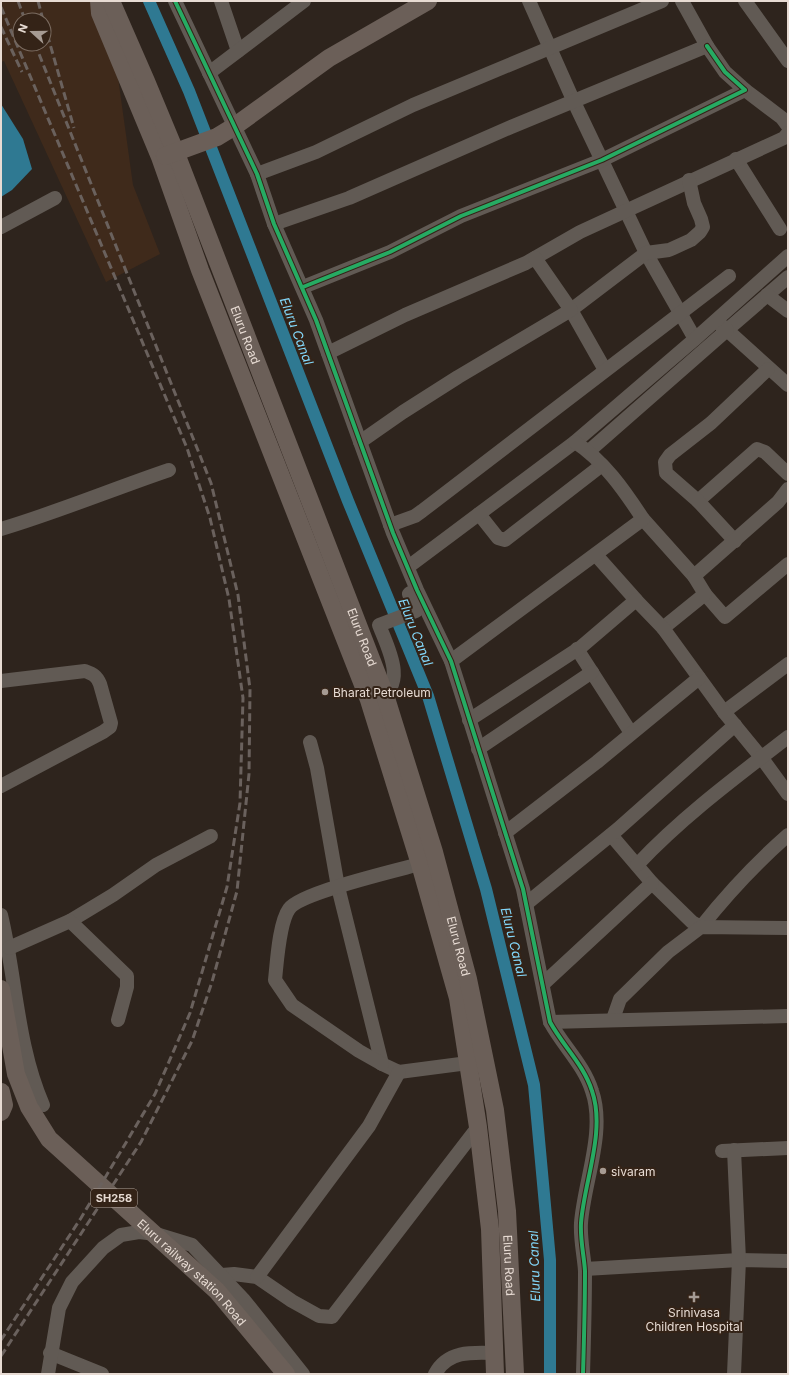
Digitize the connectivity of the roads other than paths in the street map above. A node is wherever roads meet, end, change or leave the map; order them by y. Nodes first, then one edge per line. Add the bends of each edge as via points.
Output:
1 (99, 1) edge
2 (110, 1) edge
3 (175, 1) edge
4 (221, 1) edge
5 (304, 1) edge
6 (428, 1) edge
7 (529, 1) edge
8 (662, 1) edge
9 (682, 1) edge
10 (745, 1) edge
11 (551, 46) junction
12 (708, 46) junction
13 (232, 57) junction
14 (788, 61) edge
15 (209, 73) junction
16 (139, 84) junction
17 (745, 90) junction
18 (574, 102) junction
19 (786, 119) edge
20 (235, 126) junction
21 (788, 134) edge
22 (167, 154) junction
23 (736, 159) junction
24 (602, 160) junction
25 (257, 174) junction
26 (689, 180) junction
27 (55, 198) dead end
28 (627, 212) junction
29 (274, 224) junction
30 (1, 227) edge
31 (780, 229) dead end
32 (646, 253) junction
33 (788, 256) edge
34 (535, 258) junction
35 (729, 276) dead end
36 (788, 277) edge
37 (303, 287) junction
38 (767, 295) junction
39 (571, 310) junction
40 (788, 311) edge
41 (716, 321) junction
42 (688, 326) junction
43 (727, 330) junction
44 (328, 353) junction
45 (768, 368) junction
46 (605, 370) junction
47 (788, 385) edge
48 (360, 442) junction
49 (575, 442) junction
50 (589, 451) junction
51 (602, 465) junction
52 (169, 470) dead end
53 (788, 474) edge
54 (788, 489) edge
55 (698, 501) junction
56 (479, 514) junction
57 (643, 519) junction
58 (1, 529) edge
59 (392, 529) junction
60 (735, 541) junction
61 (596, 554) junction
62 (788, 564) edge
63 (408, 567) junction
64 (694, 576) junction
65 (413, 592) junction
66 (705, 594) junction
67 (636, 600) junction
68 (663, 628) junction
69 (577, 649) junction
70 (451, 661) junction
71 (788, 664) edge
72 (592, 672) junction
73 (699, 678) junction
74 (1, 681) edge
75 (377, 697) junction
76 (724, 712) junction
77 (469, 720) junction
78 (735, 725) junction
79 (631, 733) junction
80 (788, 737) edge
81 (310, 742) dead end
82 (478, 749) junction
83 (761, 757) junction
84 (1, 786) edge
85 (788, 794) edge
86 (505, 833) junction
87 (611, 835) junction
88 (788, 835) edge
89 (211, 836) dead end
90 (420, 864) junction
91 (636, 865) junction
92 (652, 883) junction
93 (338, 887) junction
94 (526, 904) junction
95 (1, 915) edge
96 (70, 921) junction
97 (701, 926) junction
98 (788, 928) edge
99 (9, 948) junction
100 (543, 984) junction
101 (1, 989) edge
102 (788, 1016) edge
103 (613, 1019) junction
104 (118, 1020) dead end
105 (550, 1022) junction
106 (468, 1063) junction
107 (382, 1064) junction
108 (399, 1072) junction
109 (1, 1092) edge
110 (43, 1105) dead end
111 (1, 1112) edge
112 (478, 1127) junction
113 (788, 1148) edge
114 (156, 1234) junction
115 (739, 1260) junction
116 (788, 1261) edge
117 (585, 1269) junction
118 (222, 1275) junction
119 (258, 1277) junction
120 (50, 1353) junction
121 (494, 1353) junction
122 (48, 1374) edge
123 (102, 1374) edge
124 (286, 1374) edge
125 (303, 1374) edge
126 (435, 1374) edge
127 (495, 1374) edge
128 (515, 1374) edge
129 (583, 1374) edge
130 (734, 1374) edge

1 - 16 main road, Eluru Road via 100,13
2 - 16 main road, Eluru Road
3 - 15 street
4 - 13 street
5 - 13 street
6 - 20 main road via 329,58
7 - 11 street
8 - 11 street
9 - 12 street
10 - 14 street
11 - 18 street
11 - 25 street via 413,105 316,152
12 - 17 street via 724,72
12 - 18 street
13 - 15 street
15 - 20 street
16 - 22 main road, Eluru Road
17 - 19 street
17 - 24 street
18 - 24 street
18 - 29 street via 349,198
20 - 22 main road via 217,137
20 - 25 street
21 - 23 street
22 - 75 main road, Eluru Road via 200,270
23 - 26 street
23 - 31 street
24 - 28 street
24 - 37 street via 461,216 390,252
25 - 29 street
26 - 28 street
26 - 32 street via 694,203 702,219 700,232 691,240 669,250
27 - 30 street
28 - 32 street
28 - 34 street via 580,232
29 - 37 street
32 - 39 street
32 - 42 street
33 - 41 street
34 - 39 street
34 - 44 street via 405,315
35 - 42 street
36 - 38 street
37 - 44 street
38 - 40 street
38 - 43 street
39 - 46 street
39 - 48 street via 452,381
41 - 42 street
41 - 43 street
42 - 46 street
42 - 49 street
43 - 45 street
43 - 50 street
44 - 48 street
45 - 47 street
45 - 55 street via 711,423 670,455 665,462 666,473
46 - 59 street via 422,511
48 - 59 street
49 - 50 street
49 - 56 street
50 - 51 street
51 - 56 street via 505,540 498,538
51 - 57 street via 624,489
52 - 58 street via 49,515
53 - 55 street via 764,452 757,449
54 - 60 street via 778,502
55 - 60 street
56 - 63 street
57 - 61 street
57 - 64 street
59 - 63 street
60 - 64 street
61 - 67 street
61 - 70 street
62 - 66 street via 725,617
63 - 65 street
64 - 66 street
65 - 70 street
65 - 75 street via 416,611 379,625 395,672 391,688
66 - 68 street
67 - 68 street
67 - 69 street
68 - 73 street
69 - 72 street
69 - 77 street
70 - 77 street
71 - 76 street
72 - 79 street
72 - 82 street
73 - 76 street
73 - 79 street
74 - 84 street via 85,671 98,678 111,723 103,732
75 - 90 main road, Eluru Road
75 - 128 main road, Eluru Road via 434,852 468,979 496,1110 507,1211
76 - 78 street
77 - 82 street
78 - 83 street
78 - 87 street
79 - 86 street
80 - 83 street
81 - 93 street
82 - 86 street
83 - 85 street
83 - 91 street via 663,838
86 - 94 street
87 - 91 street
87 - 94 street
88 - 97 street via 761,858
89 - 96 street via 156,865 113,896
90 - 93 street
90 - 106 main road, Eluru Road via 458,998
91 - 92 street
92 - 97 street via 692,922
92 - 100 street
93 - 107 street
93 - 107 street via 293,903 288,910 284,918 275,980 292,1005
94 - 100 street
95 - 99 street
96 - 99 street
96 - 104 street via 127,976 127,987
97 - 98 street
97 - 103 street via 668,952 620,999
99 - 110 street via 24,1044 34,1083
100 - 105 street
101 - 114 main road, Eluru railway station Road / SH258 via 16,1074 28,1107 48,1139
102 - 103 street
103 - 105 street
105 - 117 street via 584,1072 594,1099 596,1139 581,1223 580,1244
106 - 108 street
106 - 112 main road, Eluru Road
107 - 108 street
108 - 119 street via 369,1126
109 - 111 main road via 4,1105
112 - 119 street via 332,1317 319,1316
112 - 121 main road, Eluru Road via 490,1229
113 - 115 street via 728,1150
114 - 118 street via 192,1245
114 - 120 street via 139,1232 122,1235 89,1262 63,1296
114 - 124 main road, Eluru railway station Road / SH258 via 217,1292
115 - 116 street
115 - 117 street
115 - 130 street
117 - 129 street
118 - 119 street
118 - 125 street
120 - 122 street
120 - 123 street
121 - 126 street via 466,1352 440,1364
121 - 127 main road, Eluru Road

